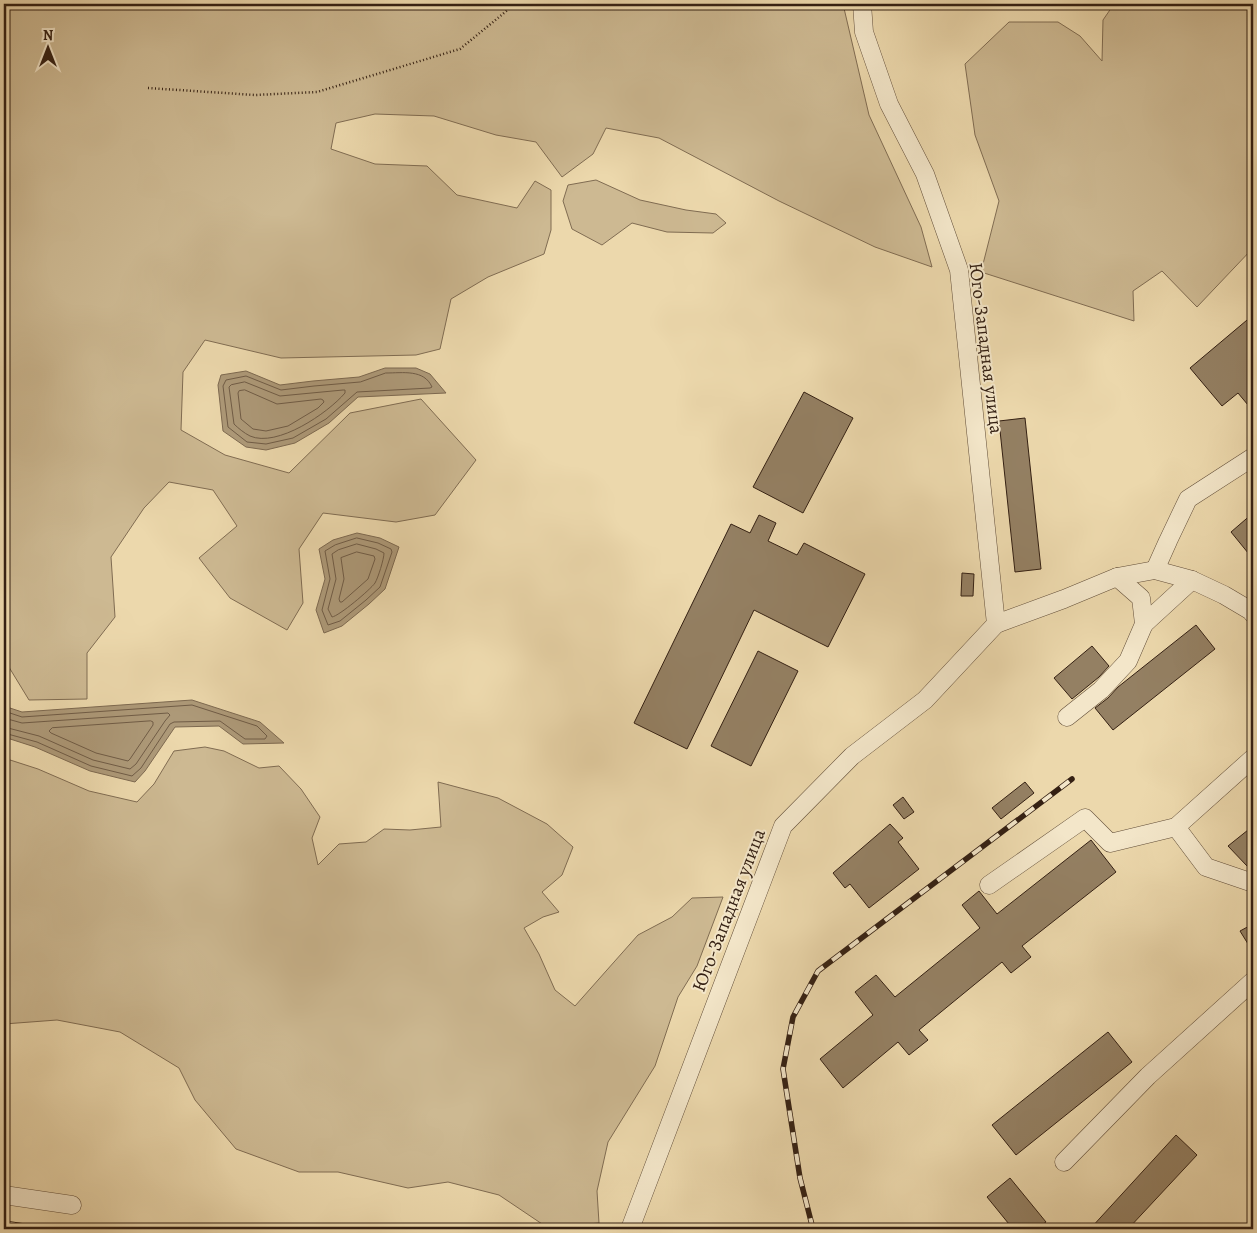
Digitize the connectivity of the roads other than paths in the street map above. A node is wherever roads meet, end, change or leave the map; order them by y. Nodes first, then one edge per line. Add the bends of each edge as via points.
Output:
1 (862, 4) edge
2 (1253, 457) edge
3 (1155, 570) junction
4 (1117, 577) junction
5 (1192, 580) junction
6 (1253, 614) edge
7 (996, 624) junction
8 (1144, 624) junction
9 (1067, 717) dead end
10 (1253, 758) edge
11 (1176, 828) junction
12 (1253, 883) edge
13 (989, 885) dead end
14 (1253, 981) edge
15 (1064, 1162) dead end
16 (4, 1195) edge
17 (72, 1205) dead end
18 (630, 1229) edge

1 - 7 street, Юго-Западная улица via 864,32 889,104 925,174 959,270
2 - 3 street via 1188,499
3 - 4 street, Юго-Западная улица
3 - 5 street, Юго-Западная улица
4 - 7 street, Юго-Западная улица
4 - 8 street via 1141,598
5 - 6 street, Юго-Западная улица
5 - 8 street
7 - 18 street, Юго-Западная улица via 925,700 852,756 783,826
8 - 9 street via 1128,661 1101,690
10 - 11 street
11 - 12 street via 1206,867
11 - 13 street via 1110,843 1085,818
14 - 15 street via 1148,1076
16 - 17 street

